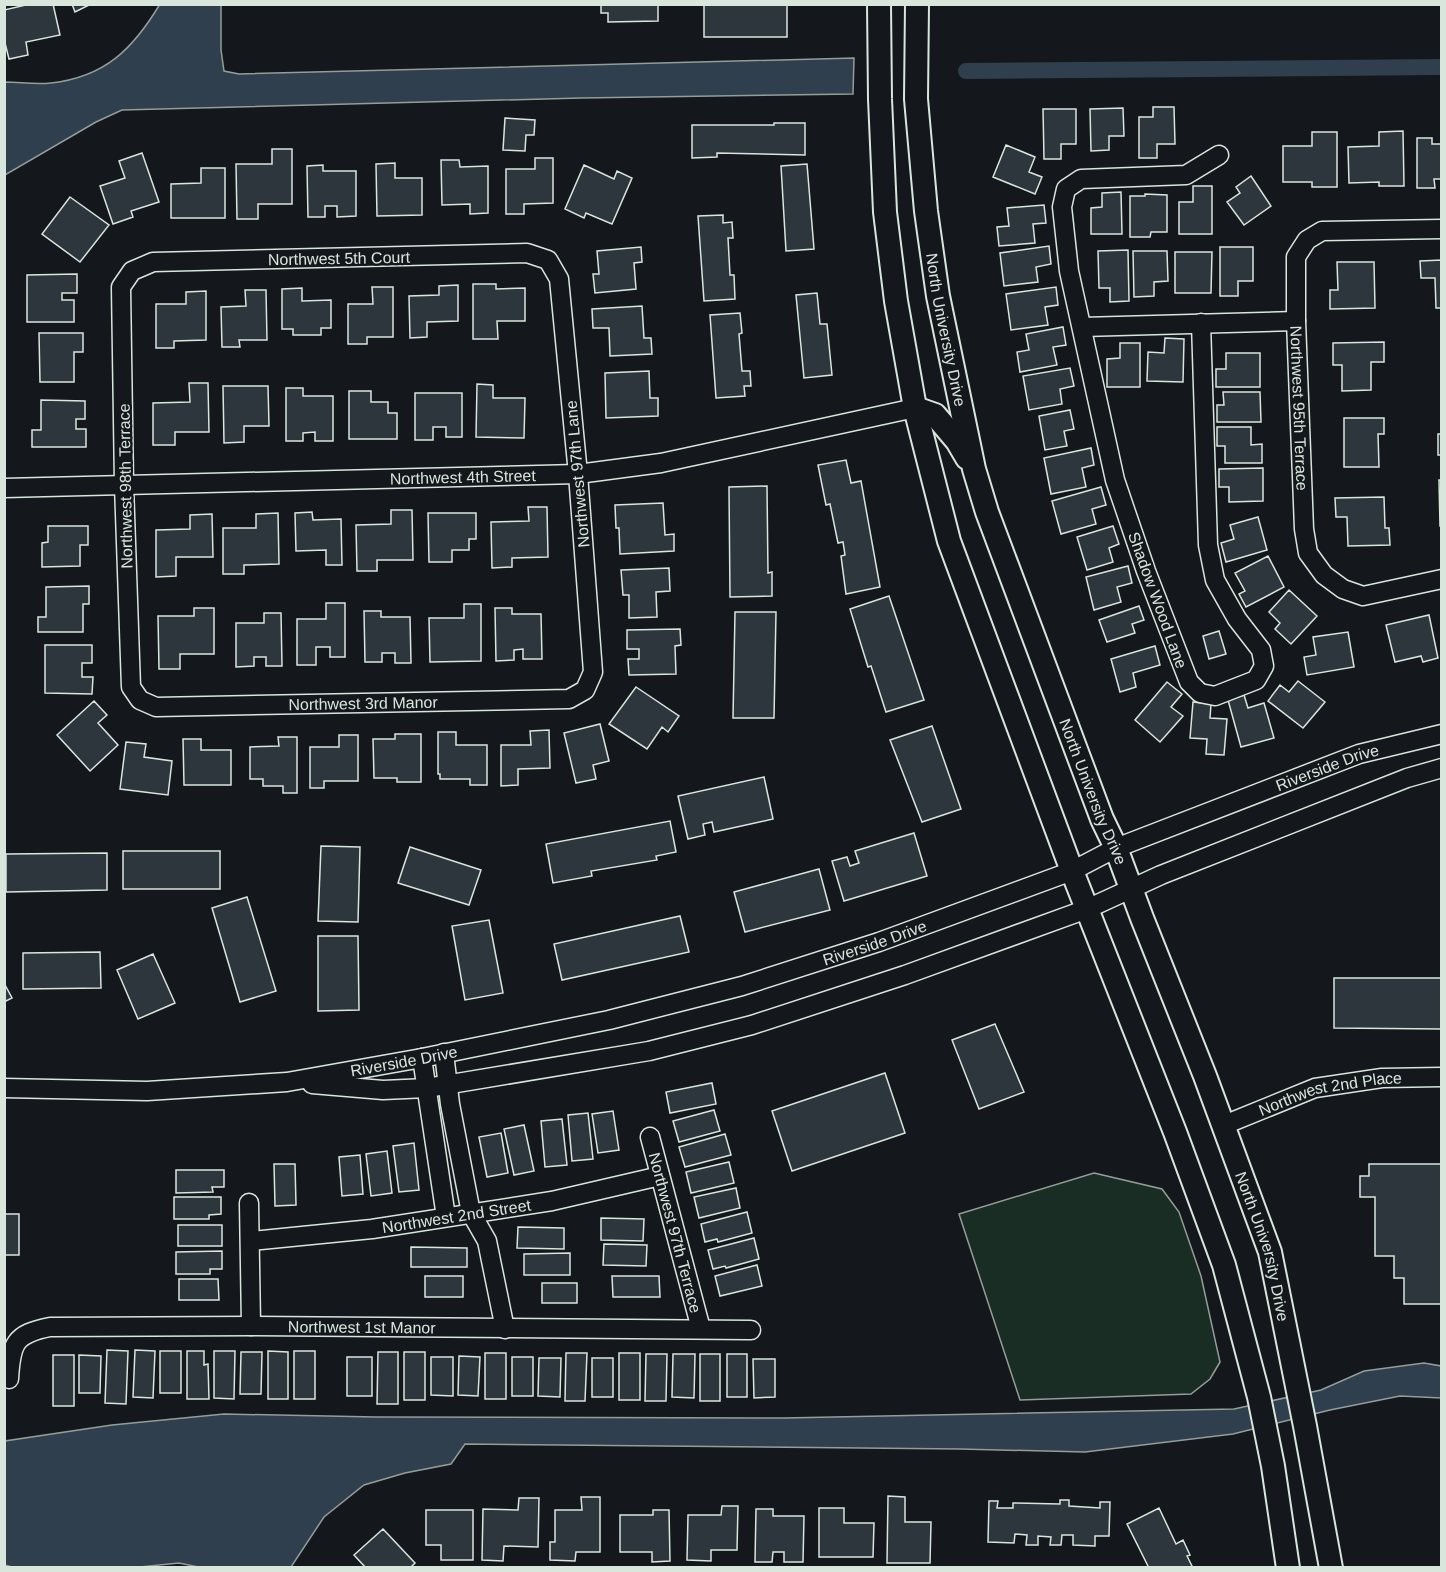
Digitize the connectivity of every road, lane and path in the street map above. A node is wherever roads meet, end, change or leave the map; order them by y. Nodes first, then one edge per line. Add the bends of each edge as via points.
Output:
1 (879, 4) edge
2 (916, 4) edge
3 (1219, 155) dead end
4 (1442, 229) edge
5 (548, 260) joint
6 (132, 271) joint
7 (1296, 321) junction
8 (1202, 323) junction
9 (1082, 327) junction
10 (915, 408) junction
11 (974, 470) junction
12 (578, 474) junction
13 (124, 485) junction
14 (4, 488) edge
15 (1442, 579) edge
16 (585, 690) joint
17 (140, 700) joint
18 (1442, 734) edge
19 (1442, 768) edge
20 (1116, 848) junction
21 (1072, 871) junction
22 (1131, 888) junction
23 (1087, 909) junction
24 (444, 1053) junction
25 (422, 1058) junction
26 (1442, 1077) edge
27 (287, 1082) junction
28 (448, 1084) junction
29 (4, 1088) edge
30 (427, 1088) junction
31 (1224, 1125) junction
32 (650, 1137) dead end
33 (660, 1176) junction
34 (249, 1203) dead end
35 (471, 1213) junction
36 (446, 1217) junction
37 (251, 1241) junction
38 (251, 1326) junction
39 (506, 1329) junction
40 (701, 1329) junction
41 (751, 1330) dead end
42 (9, 1379) dead end
43 (1288, 1568) edge
44 (1330, 1568) edge

1 - 10 main road via 885,212
2 - 11 main road, North University Drive via 916,99 926,211 938,296
3 - 9 street, Shadow Wood Lane via 1186,175 1081,179 1066,189 1062,207 1069,271
4 - 7 street, Northwest 95th Terrace via 1322,231 1306,240 1296,257
5 - 6 street, Northwest 5th Court via 527,253 153,262
5 - 12 street, Northwest 97th Lane via 559,279
6 - 13 street, Northwest 98th Terrace via 121,286
7 - 8 street
7 - 15 street, Northwest 95th Terrace via 1308,553 1324,575 1342,589 1363,596
8 - 9 street
8 - 9 street, Shadow Wood Lane via 1208,544 1215,580 1237,619 1261,650 1264,666 1256,680 1215,696 1200,693 1189,682 1146,571 1115,480
10 - 11 main road via 935,415
10 - 12 street, Northwest 4th Street via 661,463
10 - 21 main road via 949,541
11 - 20 main road, North University Drive
12 - 13 street, Northwest 4th Street
12 - 16 street, Northwest 97th Lane via 593,672
13 - 14 street, Northwest 4th Street
13 - 17 street, Northwest 98th Terrace via 131,687
16 - 17 street, Northwest 3rd Manor via 569,699 156,707
18 - 20 street, Riverside Drive via 1359,754
19 - 22 street, Riverside Drive via 1407,778
20 - 21 street, Riverside Drive
20 - 22 main road, North University Drive
21 - 23 main road
21 - 24 street, Riverside Drive via 879,942 742,986 609,1020
22 - 23 street, Riverside Drive
22 - 31 main road, North University Drive
23 - 28 street, Riverside Drive via 752,1025 649,1050
23 - 43 main road via 1224,1265 1259,1397
24 - 25 street, Riverside Drive
24 - 28 street
25 - 27 street, Riverside Drive
25 - 30 street
26 - 31 street, Northwest 2nd Place via 1382,1078 1315,1088
27 - 29 street, Riverside Drive via 147,1091
27 - 30 street, Riverside Drive via 383,1090
28 - 30 street, Riverside Drive
28 - 35 street
30 - 36 street
31 - 44 main road, North University Drive via 1270,1252
32 - 33 street, Northwest 97th Terrace
33 - 35 street, Northwest 2nd Street via 552,1201
33 - 40 street, Northwest 97th Terrace
34 - 37 street
35 - 36 street, Northwest 2nd Street
35 - 39 street via 487,1241
36 - 37 street, Northwest 2nd Street
37 - 38 street
38 - 39 street, Northwest 1st Manor
38 - 42 street, Northwest 1st Manor via 50,1327 32,1331 19,1340 11,1351
39 - 40 street, Northwest 1st Manor
40 - 41 street, Northwest 1st Manor

